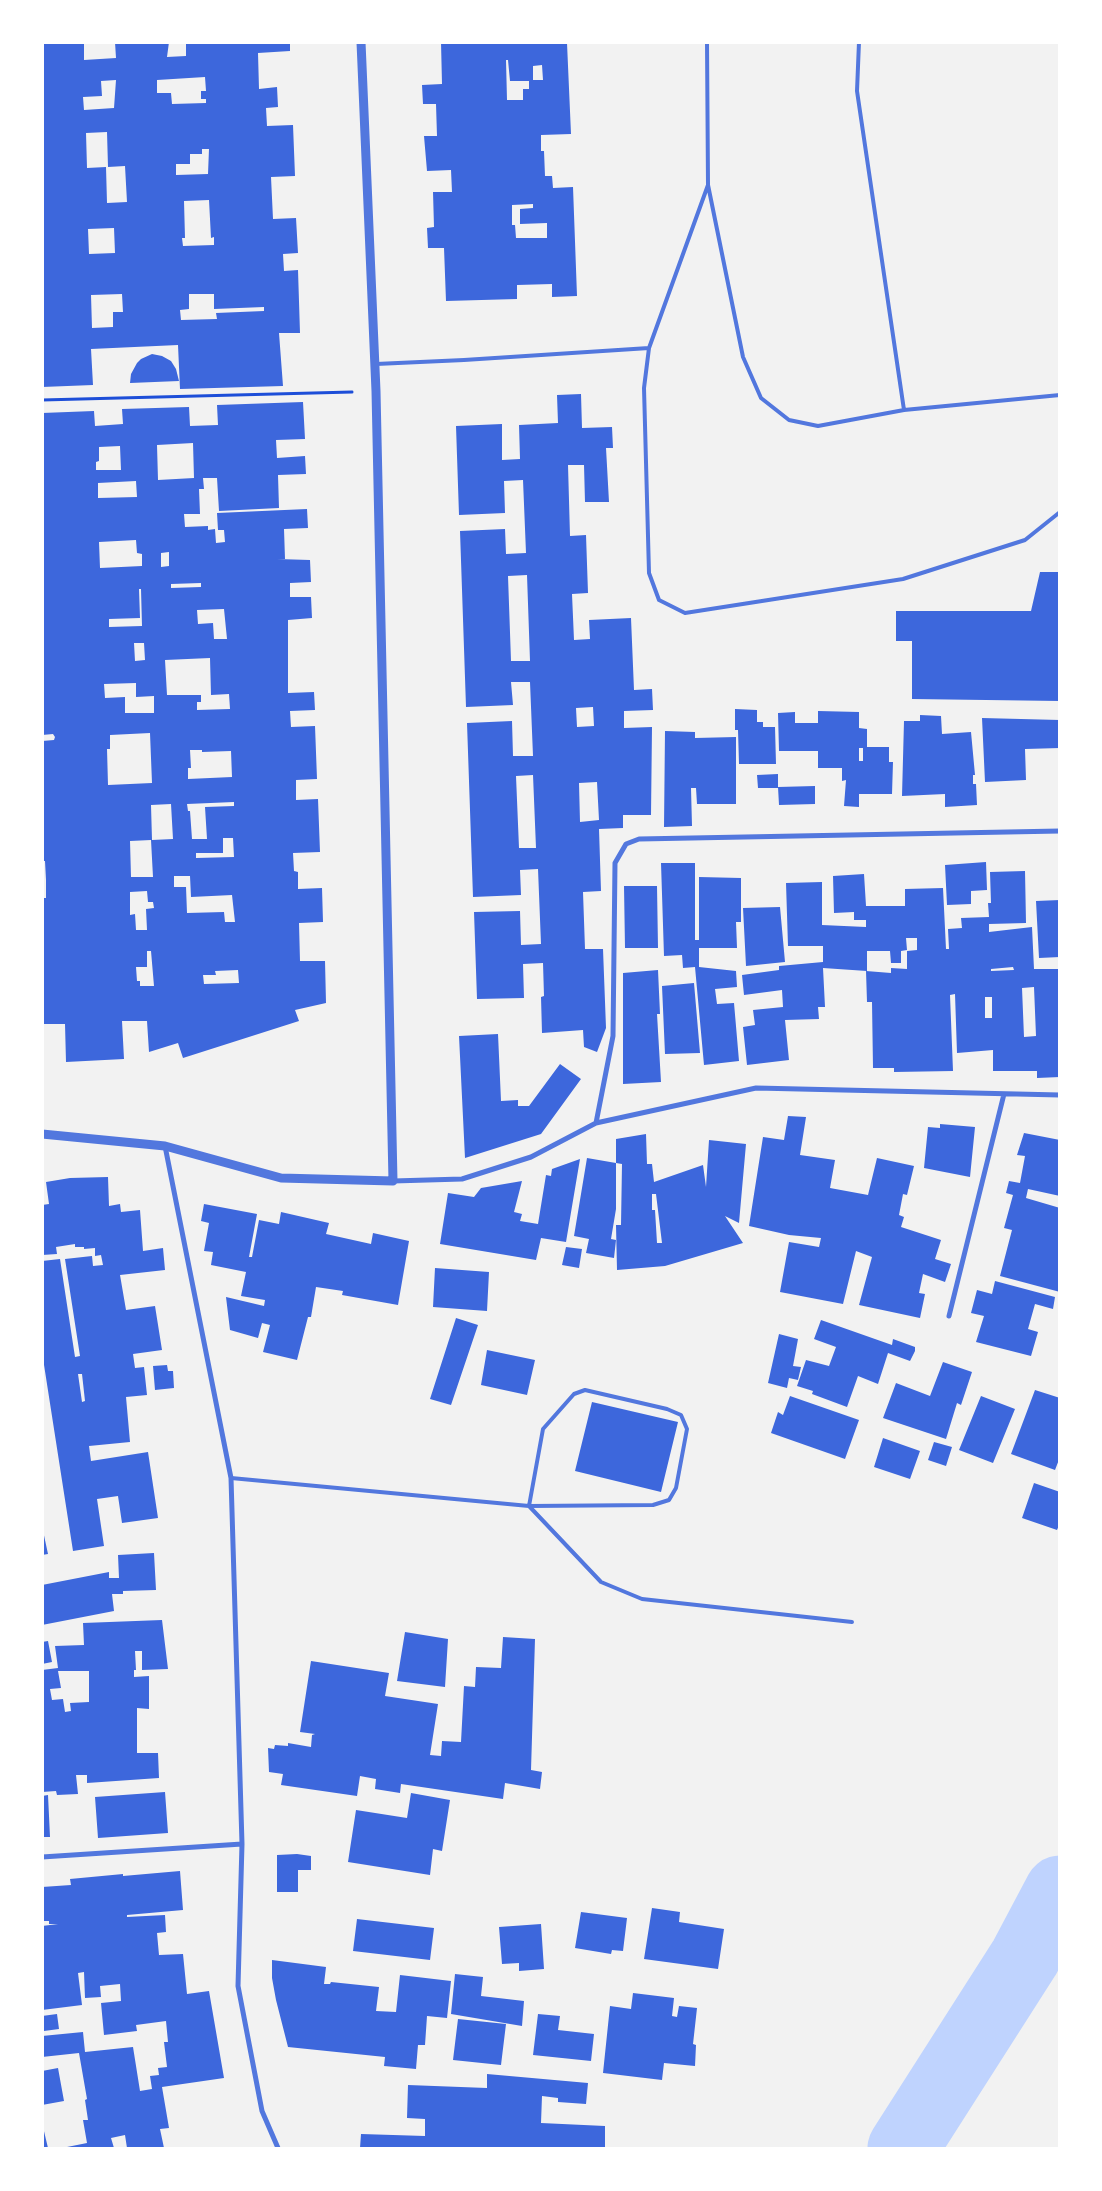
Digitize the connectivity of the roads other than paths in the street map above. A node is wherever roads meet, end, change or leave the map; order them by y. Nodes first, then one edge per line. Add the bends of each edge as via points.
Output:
1 (361, 42) edge
2 (707, 42) edge
3 (859, 42) edge
4 (708, 185) junction
5 (649, 348) junction
6 (373, 364) junction
7 (1060, 395) edge
8 (904, 410) junction
9 (1060, 512) edge
10 (1060, 831) edge
11 (1004, 1094) junction
12 (1060, 1095) edge
13 (596, 1123) junction
14 (42, 1134) edge
15 (164, 1146) junction
16 (394, 1181) junction
17 (949, 1316) dead end
18 (232, 1478) junction
19 (529, 1506) junction
20 (852, 1622) dead end
21 (242, 1844) junction
22 (42, 1857) edge
23 (278, 2148) edge

1 - 6 street
2 - 4 lane
3 - 8 lane via 857,91
4 - 5 lane
4 - 8 lane via 743,357 761,398 789,420 818,426
5 - 6 lane
5 - 9 lane via 644,388 649,573 660,600 685,613 903,579 1025,540
6 - 16 street
7 - 8 lane
10 - 13 street via 639,839 626,844 615,863 613,1036
11 - 12 street
11 - 13 street via 756,1088
11 - 17 street
13 - 16 street via 530,1157 462,1179
14 - 15 street
15 - 16 street via 281,1178
15 - 18 street
18 - 19 lane
18 - 21 street
19 - 19 lane via 653,1505 669,1500 676,1488 687,1429 681,1416 667,1409 585,1390 574,1394 543,1429
19 - 20 lane via 602,1582 642,1599
21 - 22 street
21 - 23 street via 238,1986 262,2111

